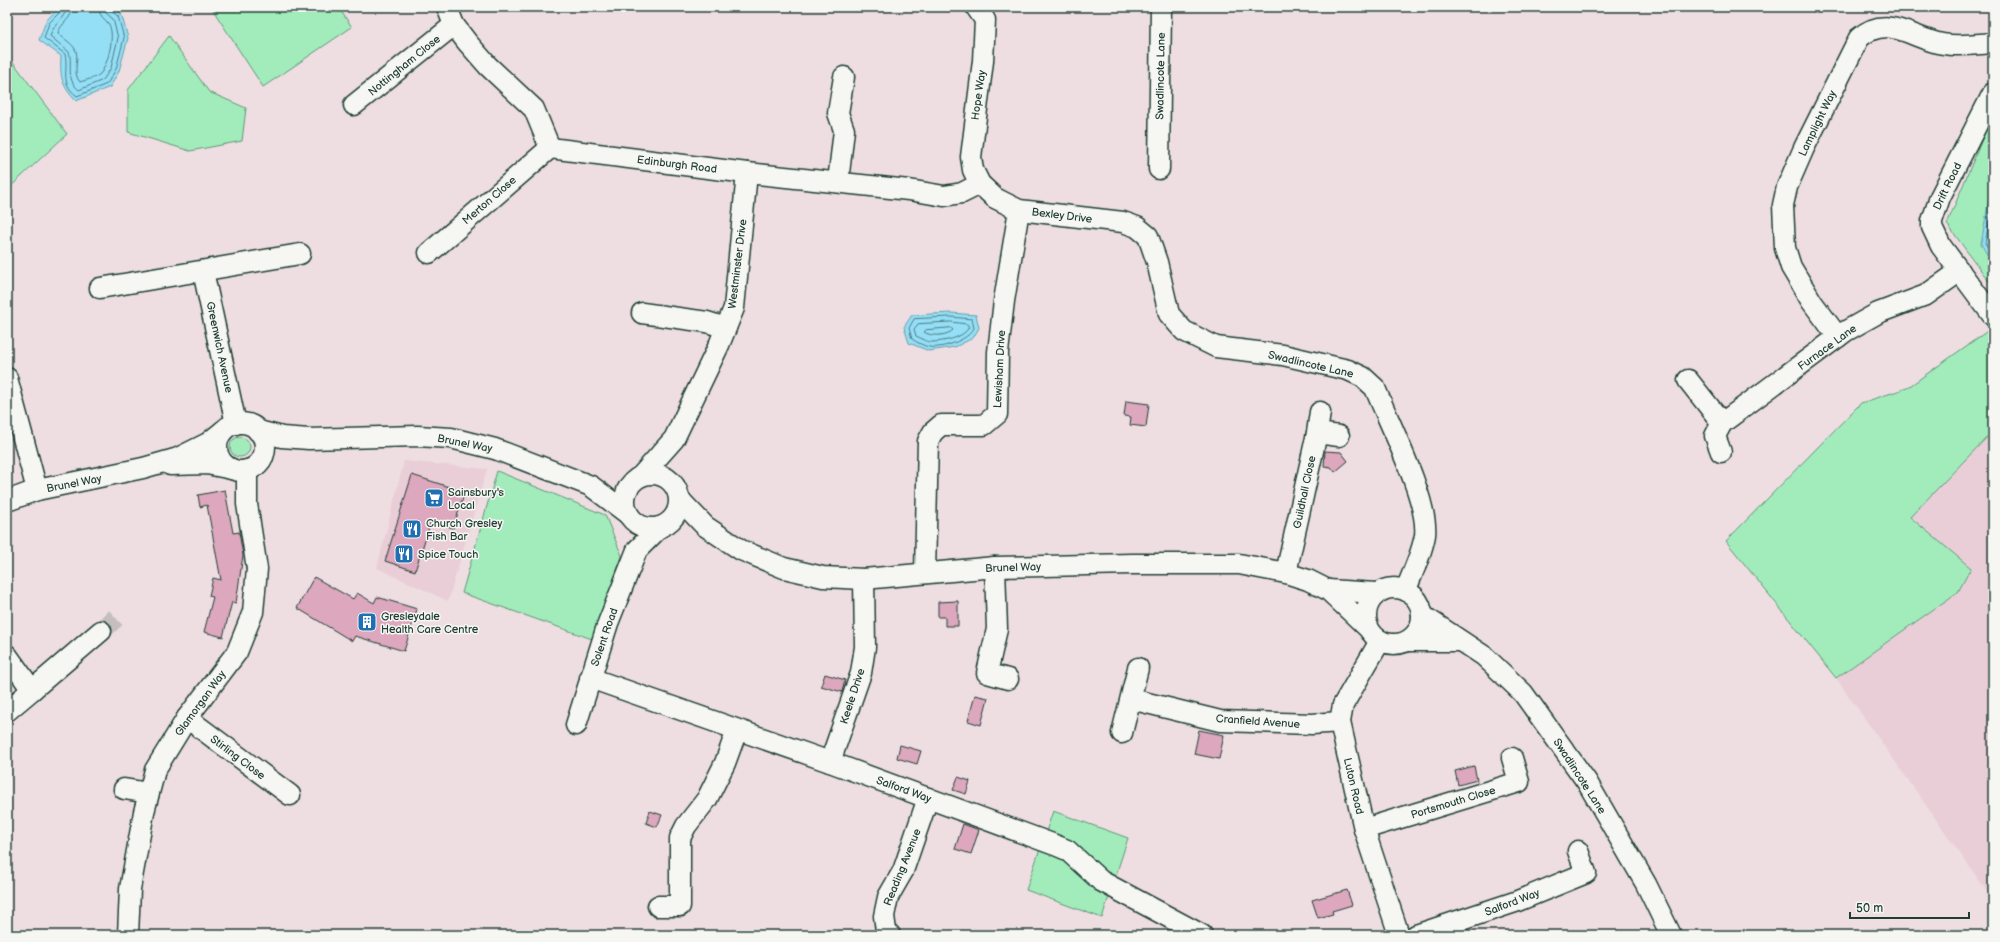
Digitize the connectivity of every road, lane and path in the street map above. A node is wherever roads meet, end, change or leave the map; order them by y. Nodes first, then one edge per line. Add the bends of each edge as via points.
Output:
1 (976, 7) edge
2 (1161, 7) edge
3 (450, 16) edge
4 (1993, 43) edge
5 (844, 77) dead end
6 (1993, 93) edge
7 (354, 105) dead end
8 (550, 148) junction
9 (1159, 169) dead end
10 (747, 173) junction
11 (838, 182) junction
12 (980, 184) junction
13 (1019, 210) junction
14 (1148, 236) joint
15 (429, 253) dead end
16 (300, 254) dead end
17 (203, 271) junction
18 (1960, 271) junction
19 (100, 288) dead end
20 (642, 313) dead end
21 (1993, 316) edge
22 (726, 328) junction
23 (1838, 337) junction
24 (7, 378) edge
25 (1688, 380) dead end
26 (1320, 412) dead end
27 (1722, 423) junction
28 (230, 428) junction
29 (258, 431) junction
30 (1317, 433) junction
31 (1339, 436) dead end
32 (308, 439) junction
33 (674, 439) junction
34 (1721, 452) dead end
35 (247, 467) junction
36 (142, 468) junction
37 (638, 478) junction
38 (671, 481) junction
39 (591, 486) junction
40 (38, 490) junction
41 (680, 500) junction
42 (7, 501) edge
43 (630, 517) junction
44 (664, 526) junction
45 (705, 526) junction
46 (637, 550) junction
47 (995, 568) junction
48 (925, 573) junction
49 (1286, 573) junction
50 (864, 579) junction
51 (1328, 590) junction
52 (1406, 590) junction
53 (1376, 593) junction
54 (1422, 615) junction
55 (101, 631) tunnel mouth
56 (1374, 635) junction
57 (1408, 641) junction
58 (1460, 641) junction
59 (7, 655) edge
60 (1138, 668) dead end
61 (590, 678) junction
62 (1008, 679) dead end
63 (32, 690) junction
64 (1131, 698) junction
65 (7, 711) edge
66 (187, 718) junction
67 (1340, 722) junction
68 (576, 725) dead end
69 (736, 730) junction
70 (1122, 733) dead end
71 (1512, 758) dead end
72 (830, 762) junction
73 (124, 789) dead end
74 (148, 793) junction
75 (290, 795) dead end
76 (928, 798) junction
77 (1364, 829) junction
78 (1578, 851) dead end
79 (658, 906) dead end
80 (128, 935) edge
81 (890, 935) edge
82 (1202, 935) edge
83 (1399, 935) edge
84 (1416, 935) edge
85 (1671, 935) edge

1 - 12 street, Hope Way via 985,20 983,61 971,157 973,170
2 - 9 street, Swadlincote Lane
3 - 7 street, Nottingham Close
3 - 8 street via 488,66 534,109
4 - 23 street, Lamplight Way via 1958,46 1943,44 1922,39 1891,26 1880,26 1867,31 1859,38 1852,51 1790,181 1783,205 1785,248 1791,267 1812,302
5 - 11 street via 838,113 844,130
6 - 18 street, Drift Road via 1938,202 1932,221 1936,236
8 - 10 street, Edinburgh Road
8 - 15 street, Merton Close
10 - 11 street, Edinburgh Road
10 - 22 street, Westminster Drive via 734,308
11 - 12 street, Edinburgh Road via 944,196 962,193
12 - 13 street, Bexley Drive via 995,198
13 - 14 street, Bexley Drive via 1123,222 1137,227
13 - 48 street, Lewisham Drive via 998,352 997,414 984,425 941,425 928,440
14 - 52 street, Swadlincote Lane via 1169,314 1184,331 1216,347 1283,355 1348,370 1362,376 1375,388 1421,500 1425,534
16 - 17 street
17 - 19 street
17 - 28 street, Greenwich Avenue
18 - 21 street, Drift Road
18 - 23 street, Furnace Lane via 1926,295 1878,313
20 - 22 street via 707,322
22 - 33 street, Westminster Drive
23 - 27 street, Furnace Lane
24 - 40 street
25 - 27 street
26 - 30 street, Guildhall Close
27 - 34 street via 1715,436
28 - 29 street, Brunel Way via 248,425
28 - 35 street via 217,445 218,453 226,466
28 - 36 street, Brunel Way via 178,458
29 - 32 street, Brunel Way via 282,437
29 - 35 street, Glamorgan Way via 264,446
30 - 31 street
30 - 49 street, Guildhall Close
32 - 35 street, Brunel Way via 284,446
32 - 39 street, Brunel Way via 417,436 451,438 496,448
33 - 37 street, Westminster Drive
33 - 38 street, Westminster Drive
35 - 36 street, Brunel Way via 180,464
35 - 66 street, Glamorgan Way via 247,504 257,569 253,612 237,652
36 - 40 street, Brunel Way
37 - 38 street via 651,473 660,474
37 - 39 street, Brunel Way
37 - 43 street via 628,487 625,496 625,505
38 - 41 street
39 - 43 street, Brunel Way
40 - 42 street, Brunel Way
41 - 44 street via 679,510
41 - 45 street, Brunel Way
43 - 44 street via 644,527
43 - 46 street
44 - 45 street
44 - 46 street, Solent Road
45 - 50 street, Brunel Way via 741,550 784,568 824,577
46 - 61 street, Solent Road via 608,623
47 - 48 street, Brunel Way
47 - 49 street, Brunel Way via 1239,564
47 - 62 street via 997,629 987,672
48 - 50 street, Brunel Way
49 - 51 street, Brunel Way
50 - 72 street, Keele Drive via 865,647 861,674
51 - 53 street, Brunel Way
51 - 56 street, Brunel Way
52 - 53 street via 1392,587
52 - 54 street via 1416,598
53 - 56 street via 1369,602 1366,612
54 - 57 street via 1418,631
54 - 58 street, Swadlincote Lane
55 - 63 street
56 - 57 street via 1392,644
56 - 67 street, Luton Road via 1343,705
57 - 58 street
58 - 85 street, Swadlincote Lane via 1484,656 1528,699 1587,782 1646,884
59 - 63 street
60 - 64 street
61 - 68 street, Solent Road
61 - 69 street, Salford Way
63 - 65 street
64 - 67 street, Cranfield Avenue via 1220,721 1312,724
64 - 70 street
66 - 74 street, Glamorgan Way via 155,770
66 - 75 street, Stirling Close
67 - 77 street, Luton Road
69 - 72 street, Salford Way
69 - 79 street via 725,763 707,799 680,838 680,906
71 - 77 street, Portsmouth Close via 1519,782
72 - 76 street, Salford Way
73 - 74 street
74 - 80 street, Glamorgan Way via 130,889
76 - 81 street, Reading Avenue via 903,871 888,897 884,916 886,931
76 - 82 street, Salford Way via 1067,850 1101,881
77 - 83 street, Luton Road
78 - 84 street, Salford Way via 1586,873 1515,902

